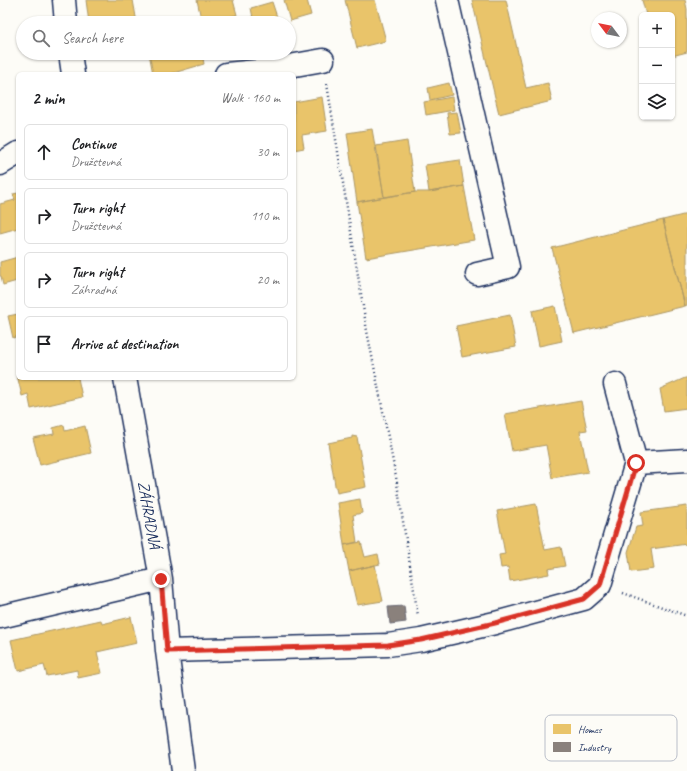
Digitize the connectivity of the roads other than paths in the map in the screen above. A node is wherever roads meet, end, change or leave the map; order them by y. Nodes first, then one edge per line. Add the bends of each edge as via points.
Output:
1 (64, 0) edge
2 (447, 0) edge
3 (65, 16) edge
4 (71, 60) edge
5 (323, 60) road end
6 (73, 72) edge
7 (246, 72) edge
8 (16, 154) edge
9 (0, 164) edge
10 (477, 274) dead end
11 (125, 380) edge
12 (615, 384) dead end
13 (687, 460) edge
14 (636, 463) junction
15 (161, 579) junction
16 (0, 617) edge
17 (167, 651) junction
18 (182, 771) edge

1 - 3 street
2 - 10 street via 508,267
4 - 6 street
5 - 7 street
8 - 9 street
11 - 15 street, ZÁHRADNÁ
12 - 14 street
13 - 14 street
14 - 17 street via 600,585 584,599 495,623 388,645
15 - 16 street
15 - 17 street, ZÁHRADNÁ
17 - 18 street, ZÁHRADNÁ

